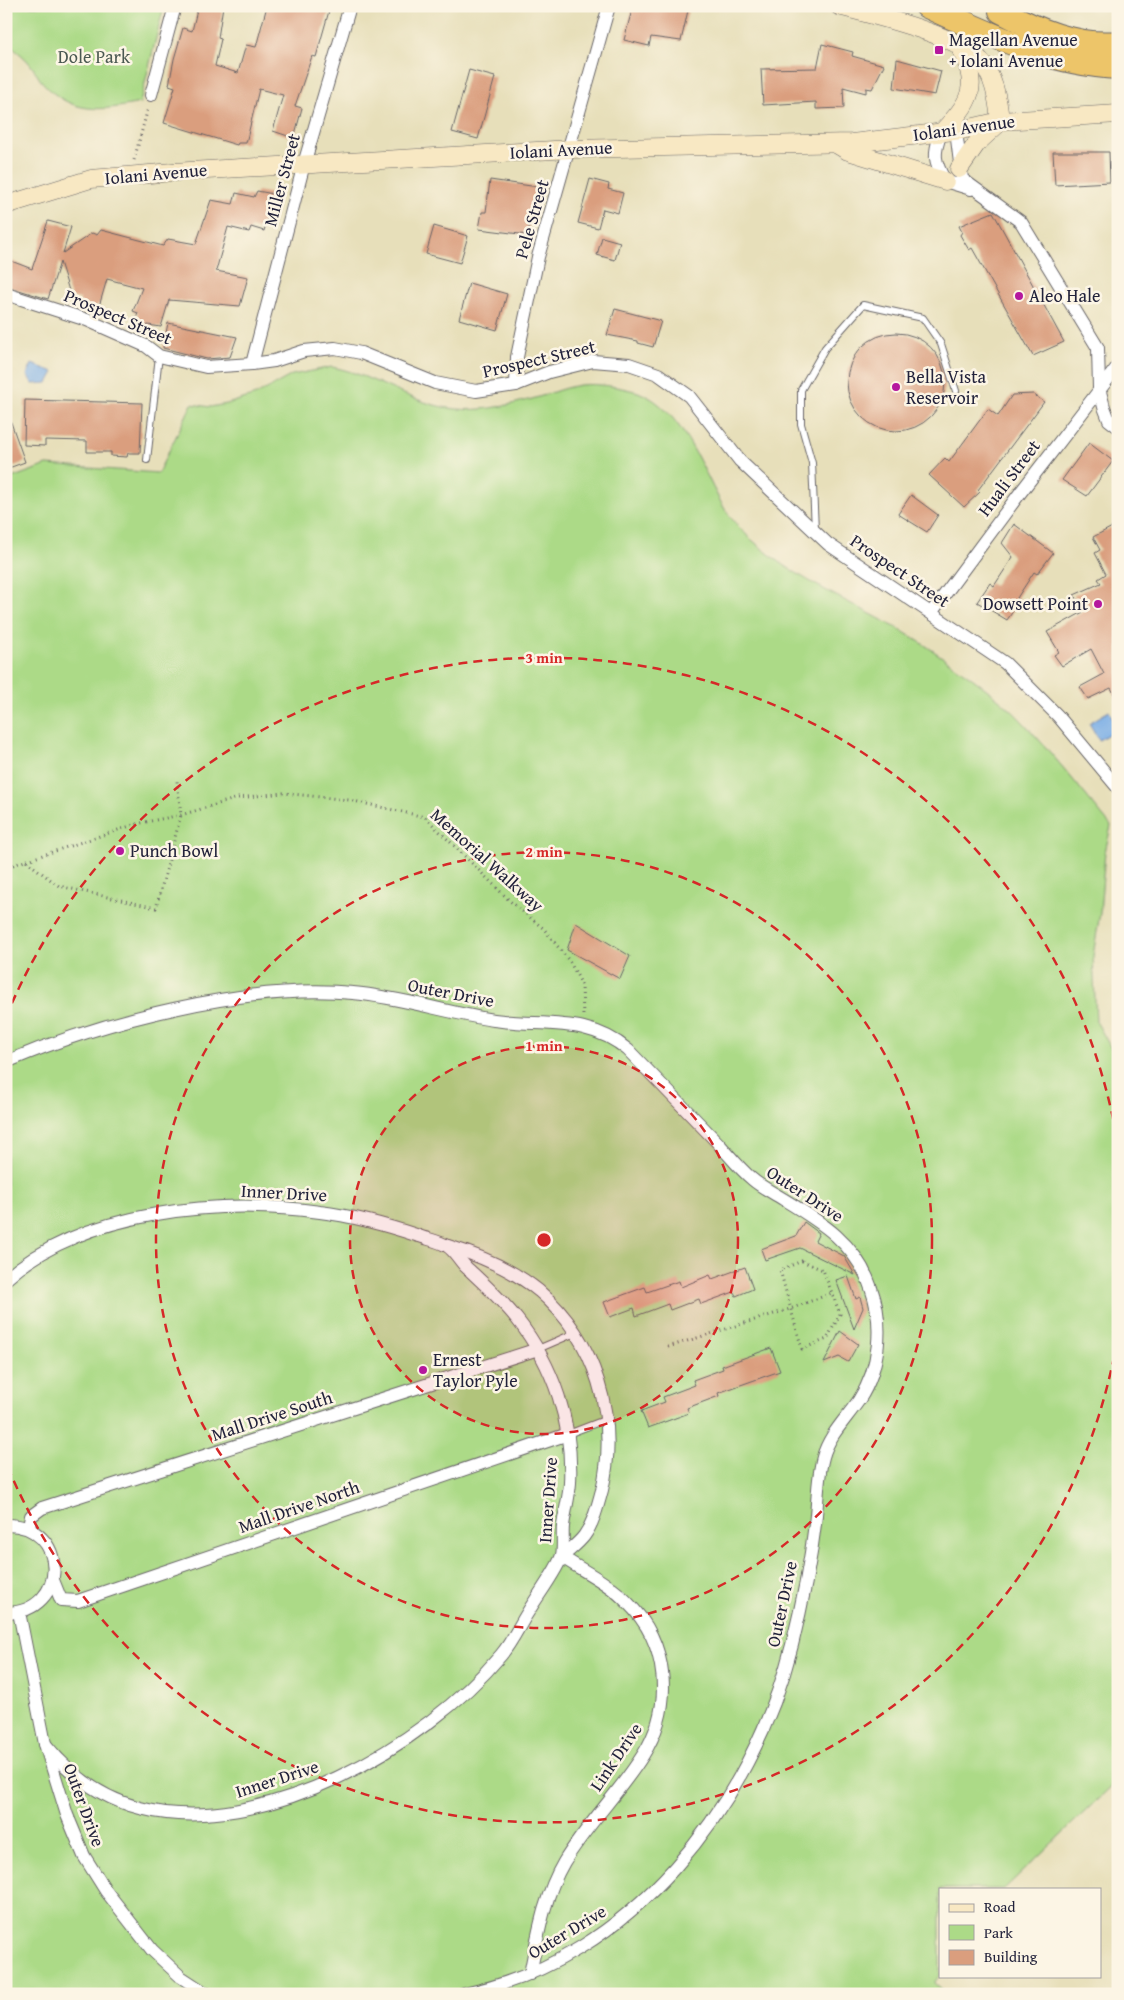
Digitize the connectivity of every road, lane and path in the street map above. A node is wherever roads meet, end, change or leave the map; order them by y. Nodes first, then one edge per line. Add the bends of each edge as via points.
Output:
1 (175, 6) edge
2 (350, 6) edge
3 (609, 6) edge
4 (839, 6) edge
5 (927, 6) edge
6 (1001, 11) dead end
7 (1118, 44) edge
8 (958, 46) junction
9 (1118, 67) edge
10 (151, 95) joint
11 (1118, 114) edge
12 (1000, 121) junction
13 (949, 132) junction
14 (836, 143) junction
15 (571, 149) junction
16 (304, 164) junction
17 (959, 168) junction
18 (129, 176) junction
19 (944, 181) junction
20 (978, 192) junction
21 (6, 205) edge
22 (6, 294) edge
23 (159, 356) junction
24 (252, 364) junction
25 (1118, 366) edge
26 (516, 385) junction
27 (1099, 388) junction
28 (956, 391) dead end
29 (1118, 427) edge
30 (147, 460) dead end
31 (815, 533) junction
32 (931, 613) junction
33 (177, 781) dead end
34 (1118, 788) edge
35 (181, 814) junction
36 (26, 861) junction
37 (13, 865) dead end
38 (584, 1027) junction
39 (6, 1062) edge
40 (448, 1246) junction
41 (6, 1279) edge
42 (832, 1293) junction
43 (790, 1309) junction
44 (575, 1332) junction
45 (668, 1347) dead end
46 (538, 1349) junction
47 (606, 1419) junction
48 (568, 1434) junction
49 (6, 1525) edge
50 (29, 1528) junction
51 (562, 1557) junction
52 (53, 1580) junction
53 (12, 1612) edge
54 (45, 1744) junction
55 (530, 1974) junction
56 (208, 1994) edge
57 (464, 1994) edge

1 - 10 street
2 - 16 street, Miller Street
3 - 15 street, Pele Street
4 - 8 main road via 933,34
5 - 9 highway via 1048,57 1090,66
6 - 7 highway via 1029,26 1070,40
8 - 12 main road via 977,57 984,66 996,92
8 - 13 main road via 971,74 972,91
10 - 18 path
11 - 12 main road, Iolani Avenue
12 - 13 main road, Iolani Avenue
12 - 17 main road via 967,154
13 - 14 main road, Iolani Avenue
13 - 17 street
13 - 19 street via 935,148 936,166
14 - 15 main road, Iolani Avenue
14 - 19 main road via 848,151
15 - 16 main road, Iolani Avenue
15 - 26 street, Pele Street via 538,257 517,357
16 - 18 main road, Iolani Avenue
16 - 24 street, Miller Street
17 - 20 street via 964,182
18 - 21 main road, Iolani Avenue via 90,180
19 - 20 street
20 - 27 street via 1021,222 1073,305 1098,348
22 - 23 street, Prospect Street via 87,320 146,346
23 - 24 street, Prospect Street via 206,367
23 - 30 lane
24 - 26 street, Prospect Street via 304,351 335,348 361,353 435,383 476,391
25 - 27 street, Huali Street
26 - 31 street, Prospect Street via 549,372 593,361 629,364 658,374 689,396 740,461
27 - 29 street via 1109,420
27 - 32 street, Huali Street
28 - 31 lane via 941,344 923,318 863,305 825,348 801,390 801,424 812,464
31 - 32 street, Prospect Street
32 - 34 street, Prospect Street via 1005,663 1058,716
33 - 35 path
35 - 36 path, Memorial Walkway via 136,824
35 - 36 path via 156,908 59,886
35 - 38 path, Memorial Walkway via 238,798 283,793 349,800 425,817 510,901 544,929 570,962 582,985
36 - 37 path, Memorial Walkway
38 - 39 street, Outer Drive via 496,1020 364,994 280,994 150,1015 63,1040
38 - 55 street, Outer Drive via 608,1036 628,1050 753,1180 820,1220 846,1243 872,1288 878,1336 868,1383 823,1456 809,1566 792,1646 770,1714 744,1768 709,1824 638,1905 586,1945
40 - 41 street, Inner Drive via 390,1226 333,1213 276,1208 210,1210 136,1219 94,1230 41,1254
40 - 44 street via 489,1260 524,1279 554,1305
40 - 46 street, Inner Drive via 513,1314
42 - 43 path
42 - 43 path via 823,1270 802,1262 780,1270
42 - 43 path via 840,1314 828,1339 802,1349
43 - 45 path
44 - 46 lane
44 - 47 street via 596,1373
46 - 48 street, Inner Drive via 556,1389
46 - 50 street, Mall Drive South via 42,1508 30,1516
47 - 48 lane
47 - 51 street via 607,1456 600,1497 584,1536
48 - 51 street, Inner Drive via 570,1481
48 - 52 street, Mall Drive North via 78,1600 61,1600
49 - 50 street
50 - 52 street via 50,1550
51 - 54 street, Inner Drive via 503,1653 465,1690 391,1749 346,1773 295,1794 223,1813 196,1815 139,1808 102,1794 70,1772
51 - 55 street, Link Drive via 614,1590 638,1614 648,1628 661,1659 664,1693 651,1742 557,1875 542,1918
52 - 53 street via 40,1601 30,1608
53 - 54 street, Outer Drive
54 - 56 street, Outer Drive via 72,1829 94,1874 152,1950 181,1977
55 - 57 street, Outer Drive

